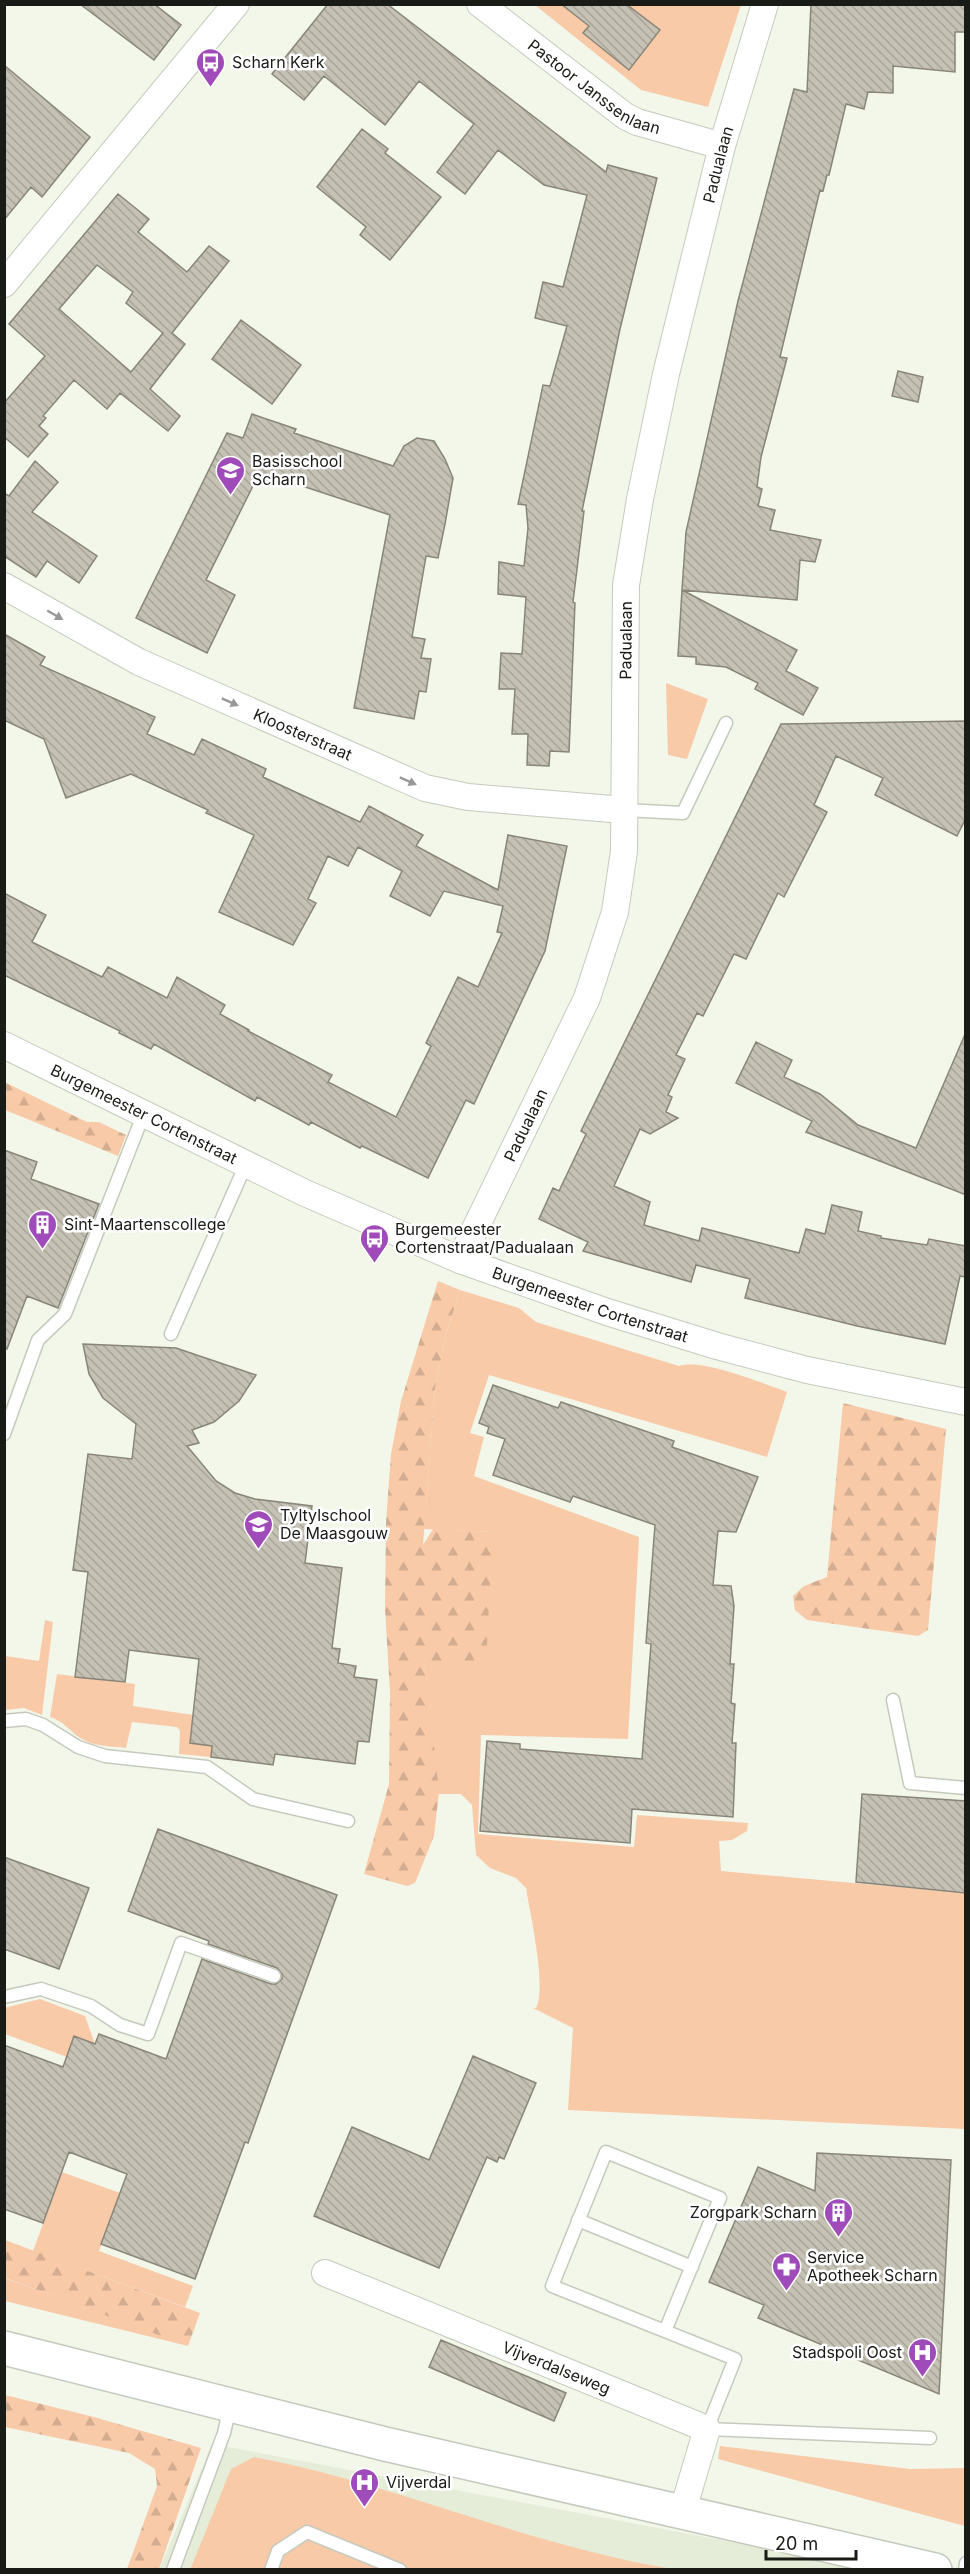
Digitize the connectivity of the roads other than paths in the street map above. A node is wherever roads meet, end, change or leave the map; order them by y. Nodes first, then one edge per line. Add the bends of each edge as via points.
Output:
1 (236, 4) edge
2 (480, 4) edge
3 (765, 4) edge
4 (722, 146) junction
5 (4, 284) edge
6 (4, 586) edge
7 (726, 723) dead end
8 (624, 810) junction
9 (4, 1045) edge
10 (144, 1113) junction
11 (246, 1164) junction
12 (460, 1260) junction
13 (171, 1334) dead end
14 (966, 1402) edge
15 (4, 1434) edge
16 (892, 1700) dead end
17 (4, 1721) edge
18 (966, 1788) edge
19 (348, 1821) dead end
20 (274, 1976) dead end
21 (4, 1997) edge
22 (578, 2220) junction
23 (692, 2267) junction
24 (325, 2273) dead end
25 (665, 2331) junction
26 (4, 2349) edge
27 (231, 2406) junction
28 (707, 2430) junction
29 (930, 2438) dead end
30 (682, 2513) junction
31 (966, 2563) edge
32 (176, 2569) edge
33 (271, 2570) edge
34 (400, 2570) edge
35 (935, 2570) edge
36 (965, 2570) edge

1 - 5 street
2 - 4 street, Pastoor Janssenlaan via 625,116
3 - 4 street, Padualaan
4 - 8 street, Padualaan via 666,374 626,585
6 -> 8 street, Kloosterstraat via 139,662 425,788 468,797
7 - 8 lane via 683,813
8 - 12 street, Padualaan via 621,883 596,974
9 - 10 street, Burgemeester Cortenstraat
10 - 11 street, Burgemeester Cortenstraat
10 - 15 lane via 65,1314 38,1340
11 - 12 street, Burgemeester Cortenstraat
11 - 13 lane
12 - 14 street, Burgemeester Cortenstraat via 717,1346 807,1370
16 - 18 lane via 910,1783
17 - 19 lane via 26,1719 78,1747 105,1756 207,1767 253,1799
20 - 21 lane via 181,1943 148,2034 120,2025 91,2006 41,1989
22 - 23 lane
22 - 23 lane via 606,2152 720,2198
22 - 25 lane via 552,2286
23 - 25 lane
24 - 28 street, Vijverdalseweg
25 - 28 lane via 735,2359
26 - 27 main road
27 - 30 main road
27 - 32 lane
28 - 29 lane
28 - 30 street
30 - 35 main road
31 - 36 lane
33 - 34 lane via 278,2551 307,2532

